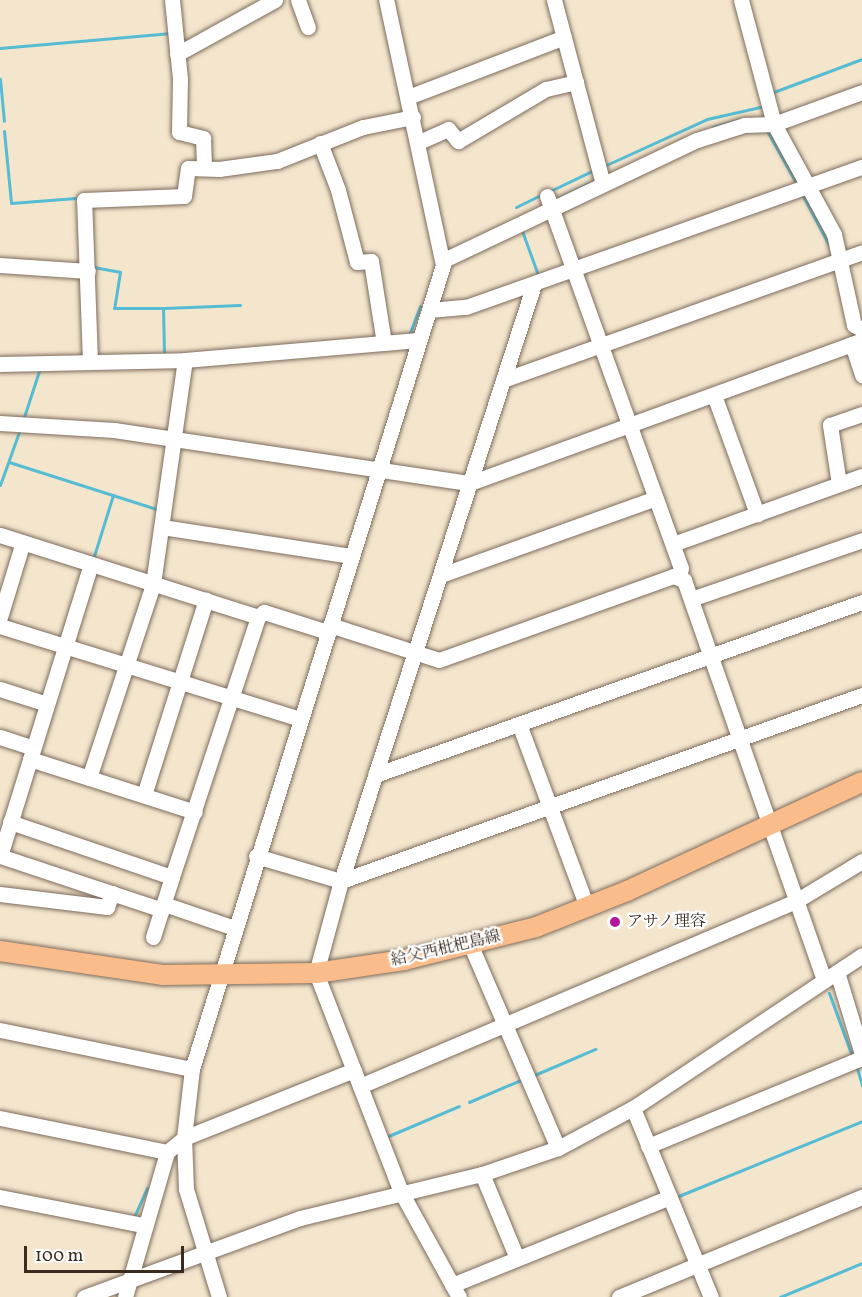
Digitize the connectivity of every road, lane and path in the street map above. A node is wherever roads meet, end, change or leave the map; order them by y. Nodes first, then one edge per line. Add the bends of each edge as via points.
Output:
1 (172, 0) edge
2 (275, 0) edge
3 (298, 0) edge
4 (386, 0) edge
5 (554, 0) edge
6 (741, 0) edge
7 (308, 27) dead end
8 (564, 37) junction
9 (177, 54) junction
10 (576, 82) junction
11 (862, 93) edge
12 (408, 97) junction
13 (413, 117) junction
14 (774, 124) junction
15 (419, 142) junction
16 (320, 143) junction
17 (862, 167) edge
18 (204, 168) junction
19 (603, 184) junction
20 (807, 186) junction
21 (549, 202) junction
22 (862, 252) edge
23 (841, 259) junction
24 (444, 260) junction
25 (0, 265) edge
26 (574, 270) junction
27 (88, 271) junction
28 (534, 284) junction
29 (429, 310) junction
30 (862, 328) edge
31 (418, 340) junction
32 (857, 342) edge
33 (384, 343) junction
34 (602, 346) junction
35 (185, 360) junction
36 (90, 361) junction
37 (0, 364) edge
38 (862, 375) edge
39 (503, 380) junction
40 (714, 395) junction
41 (862, 414) edge
42 (0, 423) edge
43 (631, 426) junction
44 (174, 440) junction
45 (380, 471) junction
46 (862, 476) edge
47 (470, 483) junction
48 (839, 484) junction
49 (656, 498) junction
50 (757, 513) junction
51 (162, 527) junction
52 (0, 535) edge
53 (862, 540) edge
54 (23, 542) junction
55 (673, 544) junction
56 (352, 556) junction
57 (91, 564) junction
58 (441, 576) junction
59 (679, 577) junction
60 (153, 584) junction
61 (691, 599) junction
62 (206, 600) junction
63 (862, 602) edge
64 (0, 617) edge
65 (258, 617) junction
66 (0, 626) edge
67 (329, 628) junction
68 (65, 647) junction
69 (414, 654) junction
70 (711, 656) junction
71 (124, 666) junction
72 (178, 683) junction
73 (0, 689) edge
74 (862, 695) edge
75 (233, 701) junction
76 (47, 704) junction
77 (300, 719) junction
78 (519, 724) junction
79 (0, 737) edge
80 (740, 739) junction
81 (32, 753) junction
82 (375, 775) junction
83 (89, 778) junction
84 (862, 782) edge
85 (144, 795) junction
86 (550, 808) junction
87 (195, 812) junction
88 (10, 822) junction
89 (769, 825) junction
90 (0, 855) edge
91 (256, 856) junction
92 (862, 861) edge
93 (172, 877) junction
94 (341, 881) junction
95 (112, 893) junction
96 (0, 894) edge
97 (796, 901) junction
98 (163, 907) junction
99 (587, 907) junction
100 (234, 928) junction
101 (153, 937) dead end
102 (471, 946) junction
103 (0, 951) edge
104 (862, 955) edge
105 (316, 973) junction
106 (218, 976) junction
107 (830, 976) junction
108 (503, 1024) junction
109 (0, 1030) edge
110 (861, 1051) edge
111 (192, 1069) junction
112 (354, 1070) junction
113 (360, 1086) junction
114 (633, 1108) junction
115 (0, 1118) edge
116 (184, 1138) junction
117 (648, 1146) junction
118 (558, 1148) junction
119 (167, 1152) junction
120 (482, 1174) junction
121 (401, 1192) junction
122 (0, 1197) edge
123 (670, 1197) junction
124 (862, 1197) edge
125 (143, 1225) junction
126 (203, 1253) junction
127 (517, 1258) junction
128 (698, 1265) junction
129 (129, 1280) junction
130 (455, 1291) edge
131 (84, 1297) edge
132 (125, 1297) edge
133 (219, 1297) edge
134 (619, 1297) edge
135 (711, 1297) edge

1 - 9 street
2 - 9 street
3 - 7 street
4 - 12 street
5 - 8 street
6 - 14 street
8 - 10 street
8 - 12 street
9 - 18 street via 179,132 202,138
10 - 15 street via 546,89 458,141 448,129
10 - 19 street
11 - 14 street
12 - 13 street
13 - 15 street
13 - 16 street via 363,127
14 - 19 street via 726,129
14 - 20 street
15 - 24 street
16 - 18 street via 277,162
16 - 33 street via 341,199 357,262 371,261
17 - 20 street
18 - 27 street via 188,168 184,196 84,200
19 - 21 street
20 - 23 street via 834,234
20 - 26 street
21 - 24 street
21 - 26 street
22 - 23 street
23 - 30 street via 854,325
23 - 34 street
24 - 29 street
25 - 27 street
26 - 28 street
26 - 34 street
27 - 36 street
28 - 29 street via 466,307
28 - 39 street
29 - 31 street
31 - 33 street
31 - 45 street
32 - 38 street
32 - 40 street
33 - 35 street
34 - 39 street
34 - 43 street
35 - 36 street
35 - 44 street
36 - 37 street
39 - 47 street
40 - 43 street
40 - 50 street
41 - 48 street via 830,425
42 - 44 street via 114,430
43 - 47 street
43 - 49 street
44 - 45 street
44 - 51 street
45 - 47 street
45 - 56 street
46 - 48 street
47 - 58 street
48 - 50 street
49 - 55 street
49 - 58 street
50 - 55 street
51 - 56 street
51 - 60 street
52 - 54 street
53 - 61 street
54 - 57 street
54 - 64 street
55 - 59 street via 681,568
56 - 67 street
57 - 60 street
57 - 68 street
58 - 69 street
59 - 61 street
59 - 69 street via 439,660
60 - 62 street
60 - 71 street
61 - 70 street
62 - 65 street
62 - 72 street
63 - 70 street
65 - 67 street via 264,612
65 - 75 street
66 - 68 street
67 - 69 street
67 - 77 street
68 - 71 street
68 - 76 street
69 - 82 street
70 - 78 street
70 - 80 street
71 - 72 street
71 - 83 street
72 - 75 street
72 - 85 street
73 - 76 street
74 - 80 street
75 - 77 street
75 - 87 street
76 - 81 street
77 - 91 street
78 - 82 street
78 - 86 street
79 - 81 street
80 - 86 street
80 - 89 street
81 - 83 street
81 - 88 street
82 - 94 street
83 - 85 street
84 - 89 main road, 給父西枇杷島線
85 - 87 street
86 - 94 street
86 - 99 street
87 - 93 street
88 - 90 street
88 - 93 street
89 - 97 street
89 - 99 main road, 給父西枇杷島線
90 - 95 street
91 - 94 street
91 - 100 street
92 - 97 street
93 - 98 street
94 - 105 street
95 - 96 street via 107,907
95 - 98 street
97 - 107 street
97 - 108 street
98 - 100 street
98 - 101 street
99 - 102 main road, 給父西枇杷島線
100 - 106 street
102 - 105 main road, 給父西枇杷島線
102 - 108 street
103 - 106 main road, 給父西枇杷島線 via 98,968
104 - 107 street
105 - 106 main road, 給父西枇杷島線
105 - 112 street
106 - 111 street
107 - 110 street
107 - 114 street
108 - 113 street
108 - 118 street
109 - 111 street
110 - 117 street
111 - 116 street
112 - 113 street
112 - 116 street
113 - 121 street
114 - 117 street
114 - 118 street
115 - 119 street
116 - 119 street
116 - 126 street via 186,1189
117 - 123 street
118 - 120 street
119 - 125 street
120 - 121 street
120 - 127 street
121 - 126 street via 300,1218
121 - 130 street
122 - 125 street
123 - 127 street
123 - 128 street
124 - 128 street
125 - 129 street
126 - 129 street
126 - 133 street
127 - 130 street
128 - 134 street
128 - 135 street
129 - 131 street
129 - 132 street

